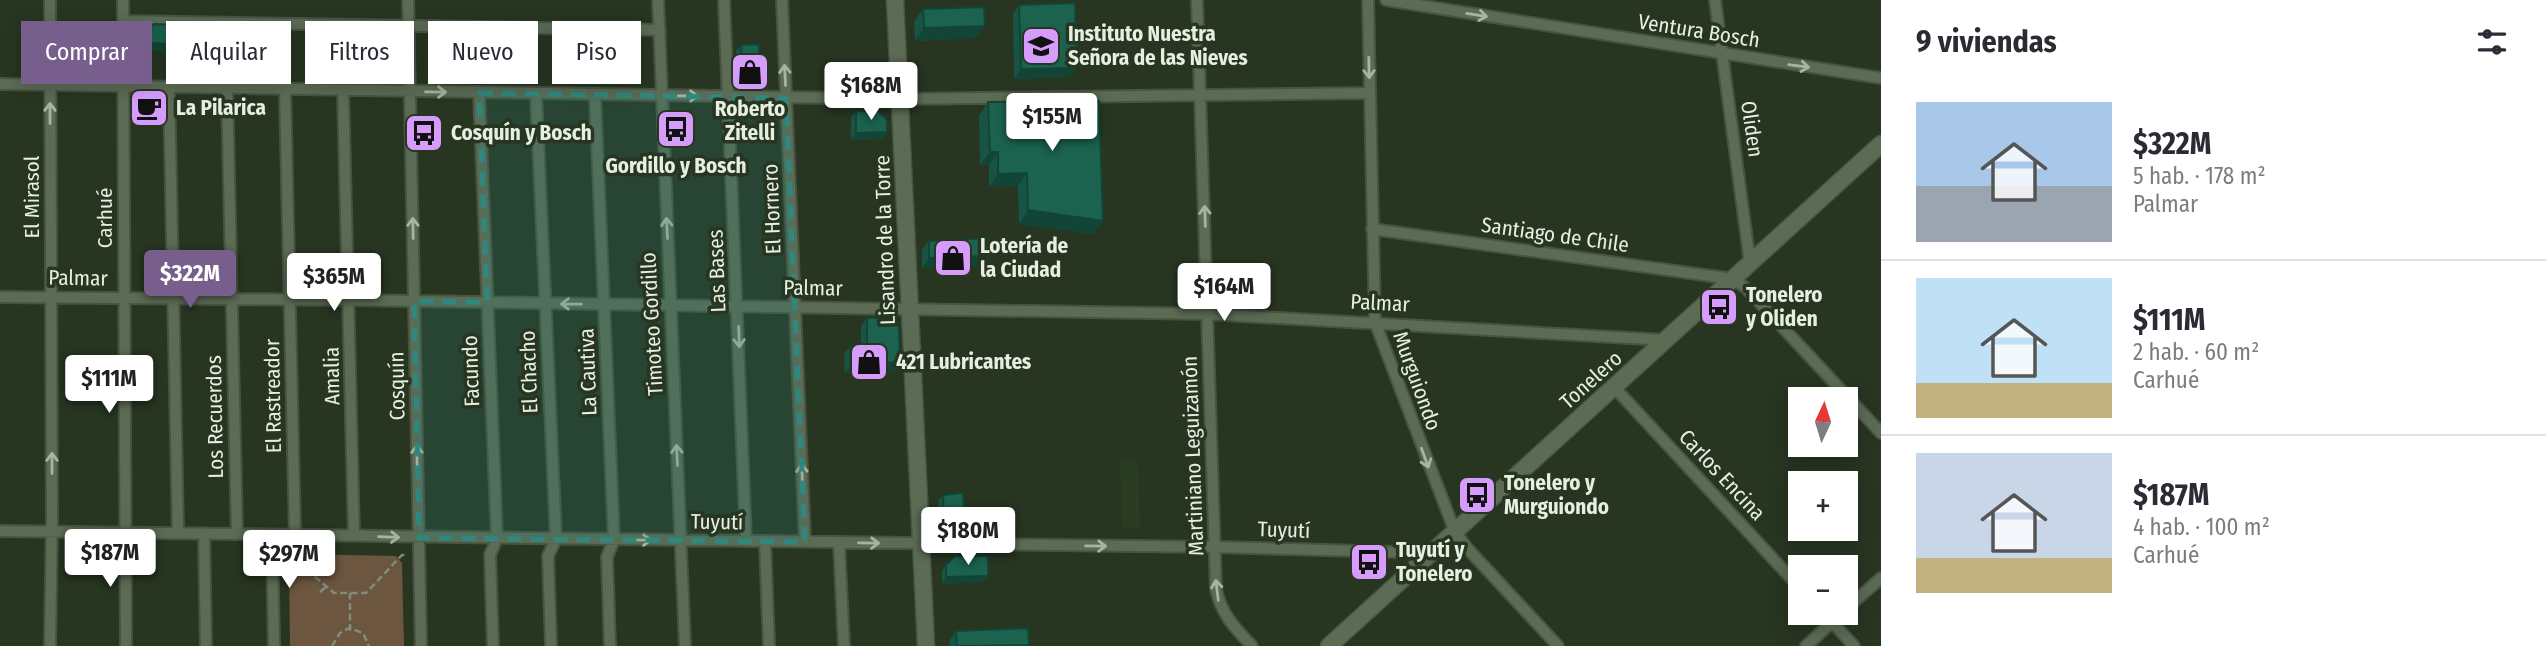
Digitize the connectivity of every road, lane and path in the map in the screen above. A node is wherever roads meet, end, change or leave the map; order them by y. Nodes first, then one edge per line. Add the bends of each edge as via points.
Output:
1 (50, 0) edge
2 (123, 0) edge
3 (408, 0) edge
4 (658, 0) edge
5 (724, 0) edge
6 (782, 0) edge
7 (895, 0) edge
8 (1197, 0) edge
9 (1368, 0) edge
10 (1386, 0) edge
11 (1715, 0) edge
12 (124, 21) edge
13 (152, 21) edge
14 (408, 21) edge
15 (305, 24) edge
16 (414, 25) edge
17 (660, 30) junction
18 (1722, 55) junction
19 (1881, 78) edge
20 (0, 84) edge
21 (410, 84) edge
22 (50, 85) junction
23 (123, 86) junction
24 (169, 87) junction
25 (227, 88) junction
26 (285, 89) junction
27 (343, 90) junction
28 (410, 91) junction
29 (479, 93) junction
30 (1369, 93) junction
31 (536, 94) junction
32 (1201, 94) junction
33 (595, 95) junction
34 (661, 96) junction
35 (728, 97) junction
36 (786, 98) junction
37 (900, 99) junction
38 (1881, 144) edge
39 (1373, 229) junction
40 (1750, 263) junction
41 (1733, 279) junction
42 (0, 297) edge
43 (51, 297) junction
44 (125, 298) junction
45 (174, 298) junction
46 (232, 299) junction
47 (290, 299) junction
48 (350, 300) junction
49 (414, 301) junction
50 (487, 302) junction
51 (545, 303) junction
52 (605, 304) junction
53 (670, 305) junction
54 (737, 306) junction
55 (795, 306) junction
56 (909, 308) junction
57 (1208, 314) junction
58 (1375, 322) junction
59 (1666, 340) junction
60 (1615, 387) junction
61 (1881, 433) edge
62 (0, 531) edge
63 (51, 531) junction
64 (125, 533) junction
65 (178, 533) junction
66 (1455, 533) junction
67 (204, 534) junction
68 (237, 534) junction
69 (272, 535) junction
70 (295, 535) junction
71 (354, 536) junction
72 (419, 538) junction
73 (497, 538) junction
74 (556, 539) junction
75 (614, 540) junction
76 (681, 541) junction
77 (746, 541) junction
78 (765, 542) junction
79 (805, 542) junction
80 (839, 543) junction
81 (920, 544) junction
82 (1215, 547) junction
83 (1433, 553) junction
84 (292, 556) dead end
85 (419, 556) junction
86 (1788, 575) edge
87 (1881, 578) edge
88 (327, 586) junction
89 (320, 592) dead end
90 (350, 593) junction
91 (1858, 599) edge
92 (1829, 625) edge
93 (1835, 625) edge
94 (349, 629) junction
95 (50, 646) edge
96 (126, 646) edge
97 (206, 646) edge
98 (274, 646) edge
99 (332, 646) edge
100 (369, 646) edge
101 (421, 646) edge
102 (493, 646) edge
103 (551, 646) edge
104 (610, 646) edge
105 (685, 646) edge
106 (769, 646) edge
107 (844, 646) edge
108 (926, 646) edge
109 (1252, 646) edge
110 (1329, 646) edge
111 (1558, 646) edge
112 (1806, 646) edge
113 (1854, 646) edge

1 - 22 street, El Mirasol
2 - 12 street, Carhué
3 - 14 street, Cosquín
4 - 17 street, Timoteo Gordillo
5 - 35 street, Las Bases
36 -> 6 street, El Hornero
7 - 37 street, Lisandro de la Torre
8 - 32 street, Martiniano Leguizamón
9 -> 30 street, Murguiondo
10 -> 18 street, Ventura Bosch
11 - 18 street, Oliden
13 - 15 street
16 - 17 street
17 - 34 street, Timoteo Gordillo
18 -> 19 street, Ventura Bosch
18 - 40 street, Oliden
20 - 22 street
21 - 28 street, Cosquín
22 - 23 street
43 -> 22 street, El Mirasol
23 - 24 street
23 - 44 street, Carhué
24 - 25 street
24 - 45 street
25 - 26 street
25 - 46 street, Los Recuerdos
26 - 27 street
26 - 47 street, El Rastreador
27 - 28 street
27 - 48 street, Amalia
28 -> 29 street
49 -> 28 street, Cosquín
29 - 31 street
29 - 50 street, Facundo
30 - 32 street
30 - 39 street, Murguiondo
31 - 33 street
31 - 51 street, El Chacho
32 - 37 street
57 -> 32 street, Martiniano Leguizamón
33 - 34 street
33 - 52 street, La Cautiva
34 -> 35 street
53 -> 34 street, Timoteo Gordillo
35 - 36 street
35 - 54 street, Las Bases
36 - 37 street
36 - 55 street, El Hornero
37 - 56 street, Lisandro de la Torre
38 - 40 street, Tonelero
39 - 41 street, Santiago de Chile
39 - 58 street, Murguiondo
40 - 41 street, Tonelero
41 - 59 street, Tonelero
41 - 61 street
42 - 43 street, Palmar
43 - 44 street, Palmar
63 -> 43 street, El Mirasol
44 - 45 street, Palmar
44 - 64 street, Carhué
45 - 46 street, Palmar
45 - 65 street
46 - 47 street, Palmar
46 - 68 street, Los Recuerdos
47 - 48 street, Palmar
47 - 70 street, El Rastreador
48 - 49 street, Palmar
48 - 71 street, Amalia
49 - 50 street, Palmar
72 -> 49 street, Cosquín
50 - 51 street, Palmar
50 - 73 street, Facundo
52 -> 51 street, Palmar
51 - 74 street, El Chacho
52 - 53 street, Palmar
52 - 75 street, La Cautiva
53 - 54 street, Palmar
76 -> 53 street, Timoteo Gordillo
54 - 55 street, Palmar
54 -> 77 street, Las Bases
55 - 56 street, Palmar
79 -> 55 street, El Hornero
56 - 57 street, Palmar
56 - 81 street, Lisandro de la Torre
57 - 58 street, Palmar
57 - 82 street, Martiniano Leguizamón
58 - 59 street, Palmar
58 -> 66 street, Murguiondo
59 - 60 street, Tonelero
60 - 66 street, Tonelero
60 - 86 street, Carlos Encina
62 - 63 street, Tuyutí
63 - 64 street, Tuyutí
63 - 95 street, El Mirasol
64 - 65 street, Tuyutí
64 - 96 street, Carhué
65 - 67 street, Tuyutí
66 - 83 street, Tonelero
66 - 111 street, Murguiondo
67 - 68 street, Tuyutí
67 - 97 street
68 - 69 street, Tuyutí
69 - 70 street, Tuyutí
69 - 98 street
70 - 71 street, Tuyutí
71 -> 72 street, Tuyutí
72 - 73 street, Tuyutí
72 - 85 street, Cosquín
73 - 74 street, Tuyutí
73 - 102 street, Facundo via 490,555
74 - 75 street, Tuyutí
74 - 103 street, El Chacho via 548,556
75 -> 76 street, Tuyutí
75 - 104 street, La Cautiva via 607,557
76 - 77 street, Tuyutí
76 - 105 street, Timoteo Gordillo
77 - 78 street, Tuyutí
78 - 79 street, Tuyutí
78 - 106 street
79 - 80 street, Tuyutí
80 -> 81 street, Tuyutí
80 - 107 street
81 -> 82 street, Tuyutí
81 - 108 street, Lisandro de la Torre
82 - 83 street, Tuyutí
109 -> 82 street, Martiniano Leguizamón via 1219,605
83 - 110 street, Tonelero
84 - 88 path
85 - 90 path via 402,555 366,593
85 - 101 street, Cosquín
87 - 91 street
88 - 89 path
88 - 90 path via 334,593
90 - 94 path
92 - 112 street
93 - 113 street
94 - 99 path via 340,633
94 - 100 path via 363,633

